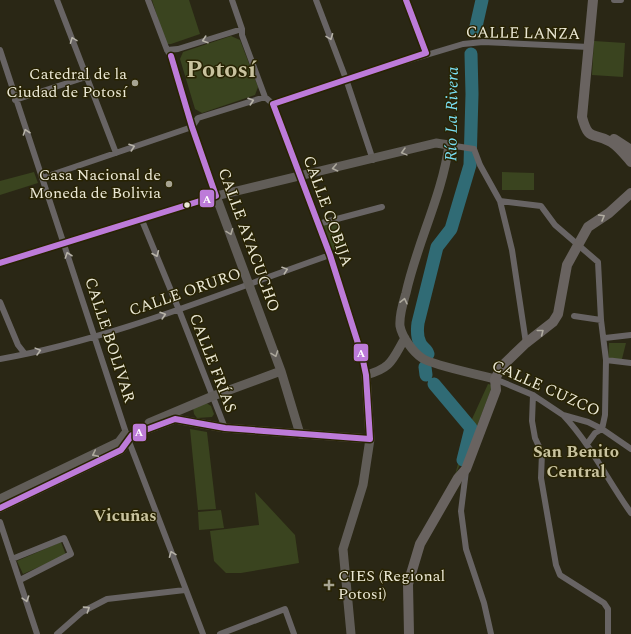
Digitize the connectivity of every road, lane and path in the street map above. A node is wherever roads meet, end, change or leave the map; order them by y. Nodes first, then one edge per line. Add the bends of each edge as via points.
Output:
1 (57, 0) edge
2 (148, 0) edge
3 (232, 0) edge
4 (325, 0) edge
5 (406, 0) edge
6 (593, 0) edge
7 (614, 0) edge
8 (621, 0) edge
9 (317, 1) edge
10 (242, 29) junction
11 (589, 47) junction
12 (0, 50) edge
13 (167, 50) junction
14 (426, 53) junction
15 (86, 77) junction
16 (346, 79) junction
17 (265, 97) junction
18 (15, 100) junction
19 (273, 104) junction
20 (192, 127) junction
21 (601, 139) junction
22 (449, 144) junction
23 (631, 150) edge
24 (116, 153) junction
25 (373, 160) junction
26 (631, 162) edge
27 (300, 175) junction
28 (42, 178) junction
29 (631, 193) edge
30 (216, 196) junction
31 (500, 201) junction
32 (382, 207) dead end
33 (141, 218) junction
34 (318, 224) junction
35 (64, 242) junction
36 (577, 244) junction
37 (330, 255) junction
38 (0, 264) edge
39 (249, 283) junction
40 (0, 302) edge
41 (179, 310) junction
42 (574, 316) dead end
43 (3, 319) edge
44 (601, 320) junction
45 (95, 335) junction
46 (631, 335) edge
47 (405, 338) junction
48 (605, 338) junction
49 (526, 343) junction
50 (25, 354) junction
51 (0, 359) edge
52 (606, 360) junction
53 (631, 363) edge
54 (280, 371) junction
55 (366, 375) junction
56 (495, 379) junction
57 (533, 395) junction
58 (213, 396) junction
59 (183, 408) junction
60 (563, 415) junction
61 (186, 421) junction
62 (225, 428) junction
63 (602, 429) junction
64 (300, 434) junction
65 (127, 436) junction
66 (370, 439) junction
67 (587, 444) junction
68 (631, 449) edge
69 (466, 469) junction
70 (0, 499) edge
71 (0, 508) edge
72 (631, 513) edge
73 (0, 522) edge
74 (12, 559) junction
75 (20, 580) junction
76 (185, 590) junction
77 (37, 634) edge
78 (57, 634) edge
79 (203, 634) edge
80 (220, 634) edge
81 (294, 634) edge
82 (351, 634) edge
83 (409, 634) edge
84 (491, 634) edge
85 (608, 634) edge

15 -> 1 street
2 - 13 street, CALLE AYACUCHO
3 - 10 street
4 - 9 street
5 - 14 street
6 - 11 main road
7 - 8 street
9 -> 16 street
10 -> 13 street via 178,49
10 - 17 street
11 - 14 street, CALLE LANZA via 473,42
11 - 21 main road via 582,117 585,130 591,136
12 - 18 street, CALLE BOLIVAR
13 - 20 street, CALLE AYACUCHO
14 - 16 street, CALLE LANZA
15 - 18 street
15 - 24 street
16 - 19 street, CALLE LANZA
16 - 25 street
17 - 19 street
20 -> 17 street via 198,118
28 -> 18 street, CALLE BOLIVAR
19 - 27 street, CALLE COBIJA
24 -> 20 street
20 - 30 street, CALLE AYACUCHO
21 - 23 main road via 612,137
21 - 26 main road via 610,141
22 -> 25 main road via 436,143
22 - 31 street via 474,149
47 -> 22 main road via 400,327 400,317 411,271 447,162
24 - 28 street
25 -> 27 main road
27 - 30 main road
27 - 34 street, CALLE COBIJA
28 - 35 street, CALLE BOLIVAR
36 -> 29 main road via 588,227 614,209
30 - 33 street
30 -> 39 main road, CALLE AYACUCHO
31 - 36 street via 541,206 555,225
31 - 49 street via 512,250
32 - 34 street
33 - 35 street
33 -> 41 street, CALLE FRÍAS
34 - 37 street, CALLE COBIJA
35 - 38 street
45 -> 35 street, CALLE BOLIVAR
36 - 44 street via 598,262
49 -> 36 main road via 553,322 558,314 566,266
39 -> 37 street, CALLE ORURO
37 - 55 street, CALLE COBIJA
39 - 41 street, CALLE ORURO
39 -> 54 main road, CALLE AYACUCHO
40 - 43 street
45 -> 41 street, CALLE ORURO
41 - 58 street, CALLE FRÍAS
42 - 44 street
43 - 50 street
44 - 48 street
50 -> 45 street, CALLE ORURO
45 - 65 street, CALLE BOLIVAR
46 - 48 street
47 - 55 main road via 388,367
47 - 56 main road, CALLE CUZCO via 422,359
48 - 52 street
49 - 56 main road via 502,366
50 - 51 street, CALLE ORURO
52 - 53 street
52 - 63 street via 605,415
54 - 58 main road
54 - 64 main road, CALLE AYACUCHO
55 - 66 main road, CALLE COBIJA
56 - 57 street, CALLE CUZCO
56 - 69 main road via 496,390
57 - 60 street, CALLE CUZCO
57 - 85 street via 532,421 542,453 541,478 556,565 560,574 604,603 608,609
58 - 59 main road
58 - 62 street, CALLE FRÍAS
59 - 61 street
59 - 65 main road
60 - 63 street, CALLE CUZCO
60 - 67 street
61 - 62 main road
61 - 65 main road via 175,419
62 - 64 main road
63 - 67 street via 595,433
63 - 68 street, CALLE CUZCO
64 - 66 main road
65 -> 70 main road
65 - 71 main road via 121,450
76 -> 65 street, CALLE BOLIVAR
66 - 82 main road, CALLE COBIJA via 362,485 343,549
67 - 72 street
69 - 83 main road via 458,478 420,544 408,584
69 - 84 street via 461,511 466,549 484,602
73 - 74 street
74 - 75 street
74 - 75 street via 64,538 71,554
75 -> 77 street
78 -> 76 street via 82,612 107,599
76 - 79 street, CALLE BOLIVAR
80 - 81 street via 285,609

